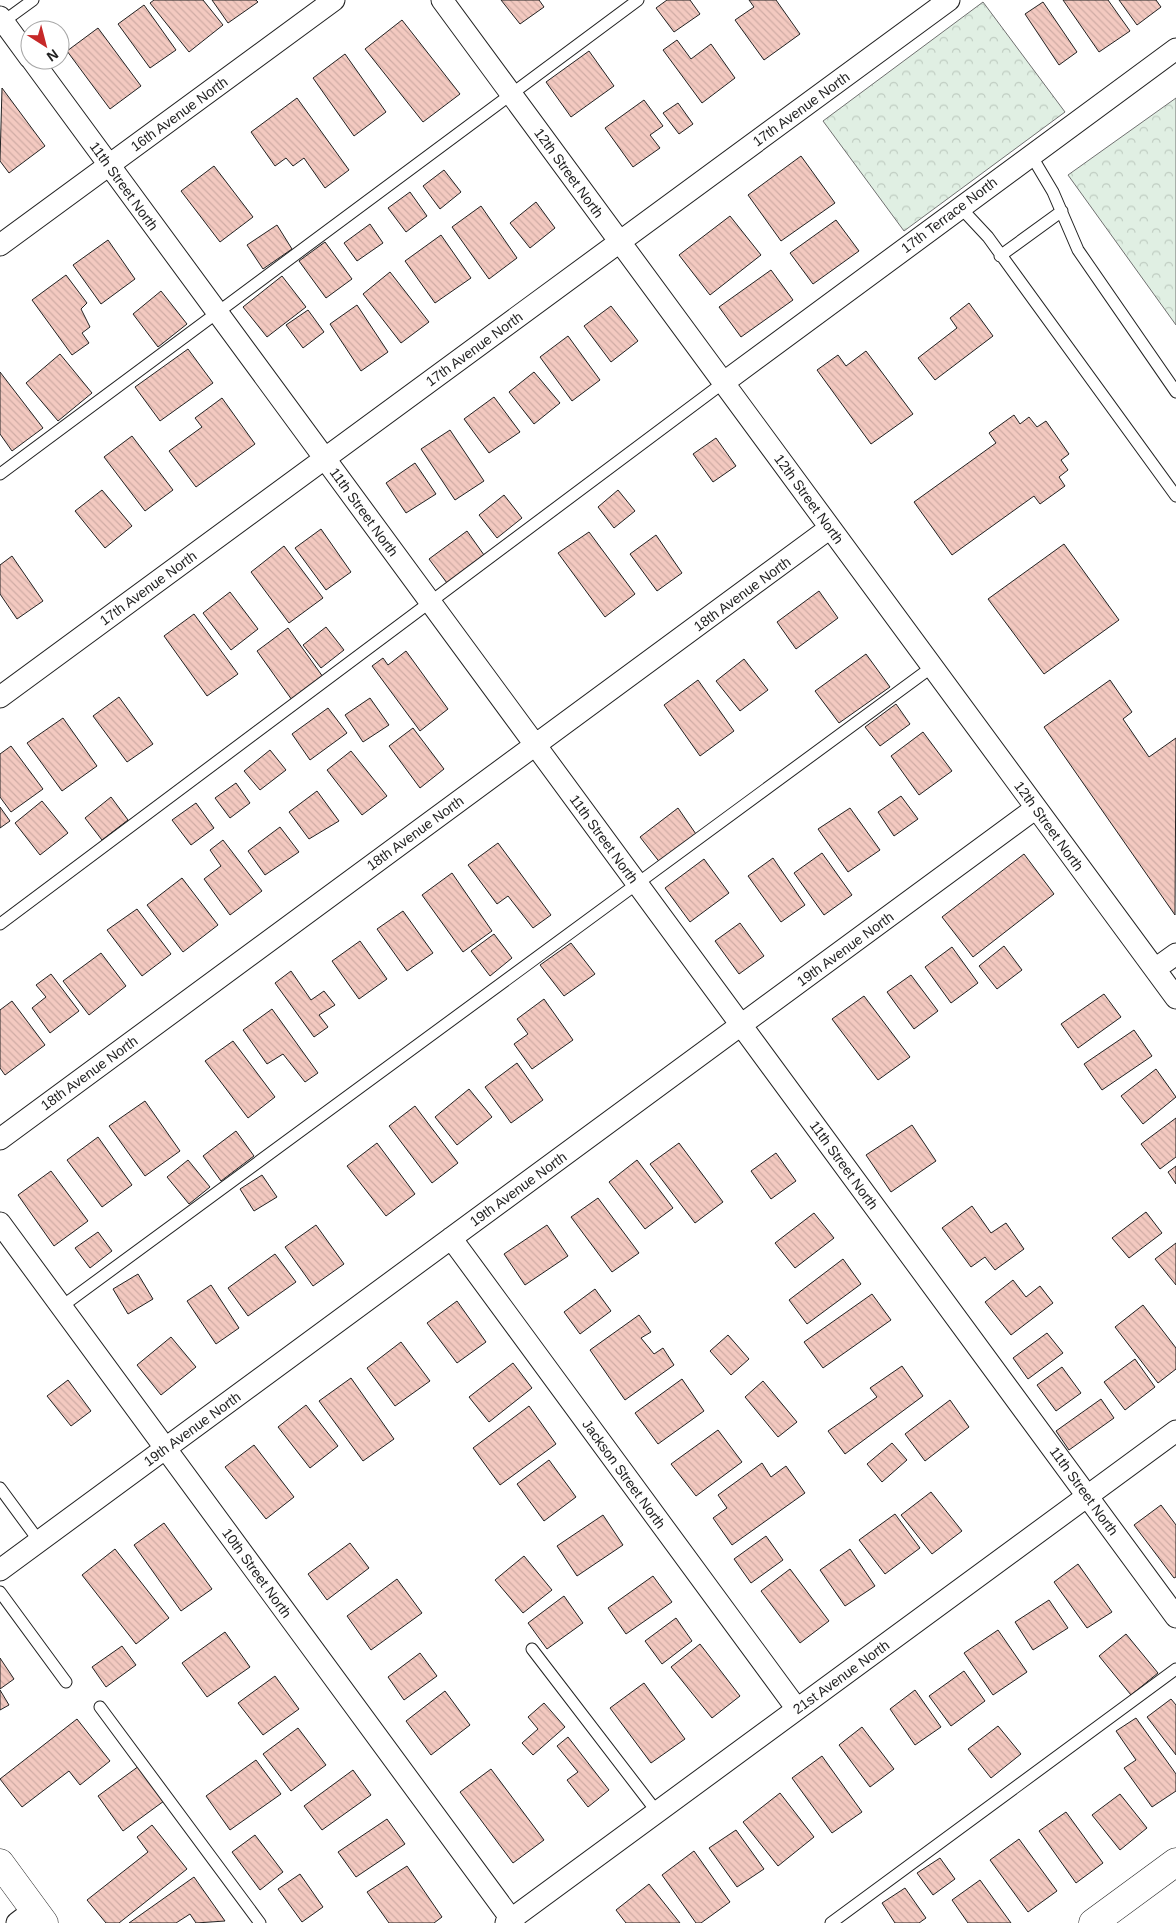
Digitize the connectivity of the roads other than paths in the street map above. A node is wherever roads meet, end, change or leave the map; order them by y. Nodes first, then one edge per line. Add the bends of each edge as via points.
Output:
1 (33, 0) edge
2 (334, 0) edge
3 (442, 0) edge
4 (638, 0) edge
5 (949, 0) edge
6 (1, 21) edge
7 (20, 45) edge
8 (1176, 49) edge
9 (39, 70) edge
10 (510, 93) junction
11 (1031, 155) junction
12 (109, 165) junction
13 (960, 207) junction
14 (1062, 212) junction
15 (620, 242) junction
16 (0, 246) edge
17 (1000, 256) junction
18 (217, 312) junction
19 (723, 383) junction
20 (1176, 392) edge
21 (325, 459) junction
22 (0, 474) edge
23 (1176, 496) edge
24 (830, 528) junction
25 (430, 602) junction
26 (932, 667) junction
27 (0, 697) edge
28 (535, 745) junction
29 (1036, 808) junction
30 (637, 883) junction
31 (0, 924) edge
32 (1176, 954) edge
33 (1155, 969) junction
34 (1176, 998) edge
35 (741, 1025) junction
36 (0, 1139) edge
37 (0, 1223) edge
38 (451, 1238) junction
39 (61, 1307) junction
40 (1176, 1431) edge
41 (165, 1448) junction
42 (0, 1488) edge
43 (1087, 1496) junction
44 (39, 1541) junction
45 (0, 1570) edge
46 (0, 1592) edge
47 (1176, 1617) edge
48 (532, 1649) dead end
49 (1176, 1669) edge
50 (66, 1682) dead end
51 (100, 1707) dead end
52 (797, 1709) junction
53 (658, 1812) junction
54 (1176, 1862) edge
55 (0, 1863) edge
56 (32, 1919) edge
57 (511, 1922) edge
58 (260, 1923) edge
59 (831, 1923) edge
60 (1093, 1923) edge

1 - 6 lane
2 - 12 street, 16th Avenue North
3 - 10 street, 12th Street North
4 - 10 lane
5 - 15 street, 17th Avenue North
6 - 7 street, 11th Street North
8 - 11 street, 17th Terrace North
9 - 12 street, 11th Street North
10 - 15 street, 12th Street North
10 - 18 lane
11 - 13 street, 17th Terrace North
11 - 14 lane
12 - 16 street, 16th Avenue North
12 - 18 street, 11th Street North
13 - 17 lane via 988,237
13 - 19 street, 17th Terrace North
14 - 17 lane
14 - 20 lane via 1078,250
15 - 19 street, 12th Street North
15 - 21 street, 17th Avenue North
17 - 23 lane
18 - 21 street, 11th Street North
18 - 22 lane
19 - 24 street, 12th Street North
19 - 25 lane
21 - 25 street, 11th Street North
21 - 27 street, 17th Avenue North
24 - 26 street, 12th Street North
24 - 28 street, 18th Avenue North
25 - 28 street, 11th Street North
25 - 31 lane
26 - 29 street, 12th Street North
26 - 30 lane
28 - 30 street, 11th Street North
28 - 36 street, 18th Avenue North
29 - 33 street, 12th Street North
29 - 35 street, 19th Avenue North
30 - 35 street, 11th Street North
30 - 39 lane
32 - 33 street
33 - 34 street, 12th Street North
35 - 38 street, 19th Avenue North
35 - 43 street, 11th Street North
37 - 39 street, 10th Street North
38 - 41 street, 19th Avenue North
38 - 52 street, Jackson Street North
39 - 41 street, 10th Street North
40 - 43 street, 21st Avenue North
41 - 44 street, 19th Avenue North
41 - 57 street, 10th Street North
42 - 44 lane
43 - 47 street, 11th Street North
43 - 52 street, 21st Avenue North
44 - 45 street, 19th Avenue North
46 - 50 lane
48 - 53 lane
49 - 59 lane
51 - 58 lane
52 - 53 street, 21st Avenue North
53 - 57 street, 21st Avenue North
54 - 60 main road
55 - 56 main road

